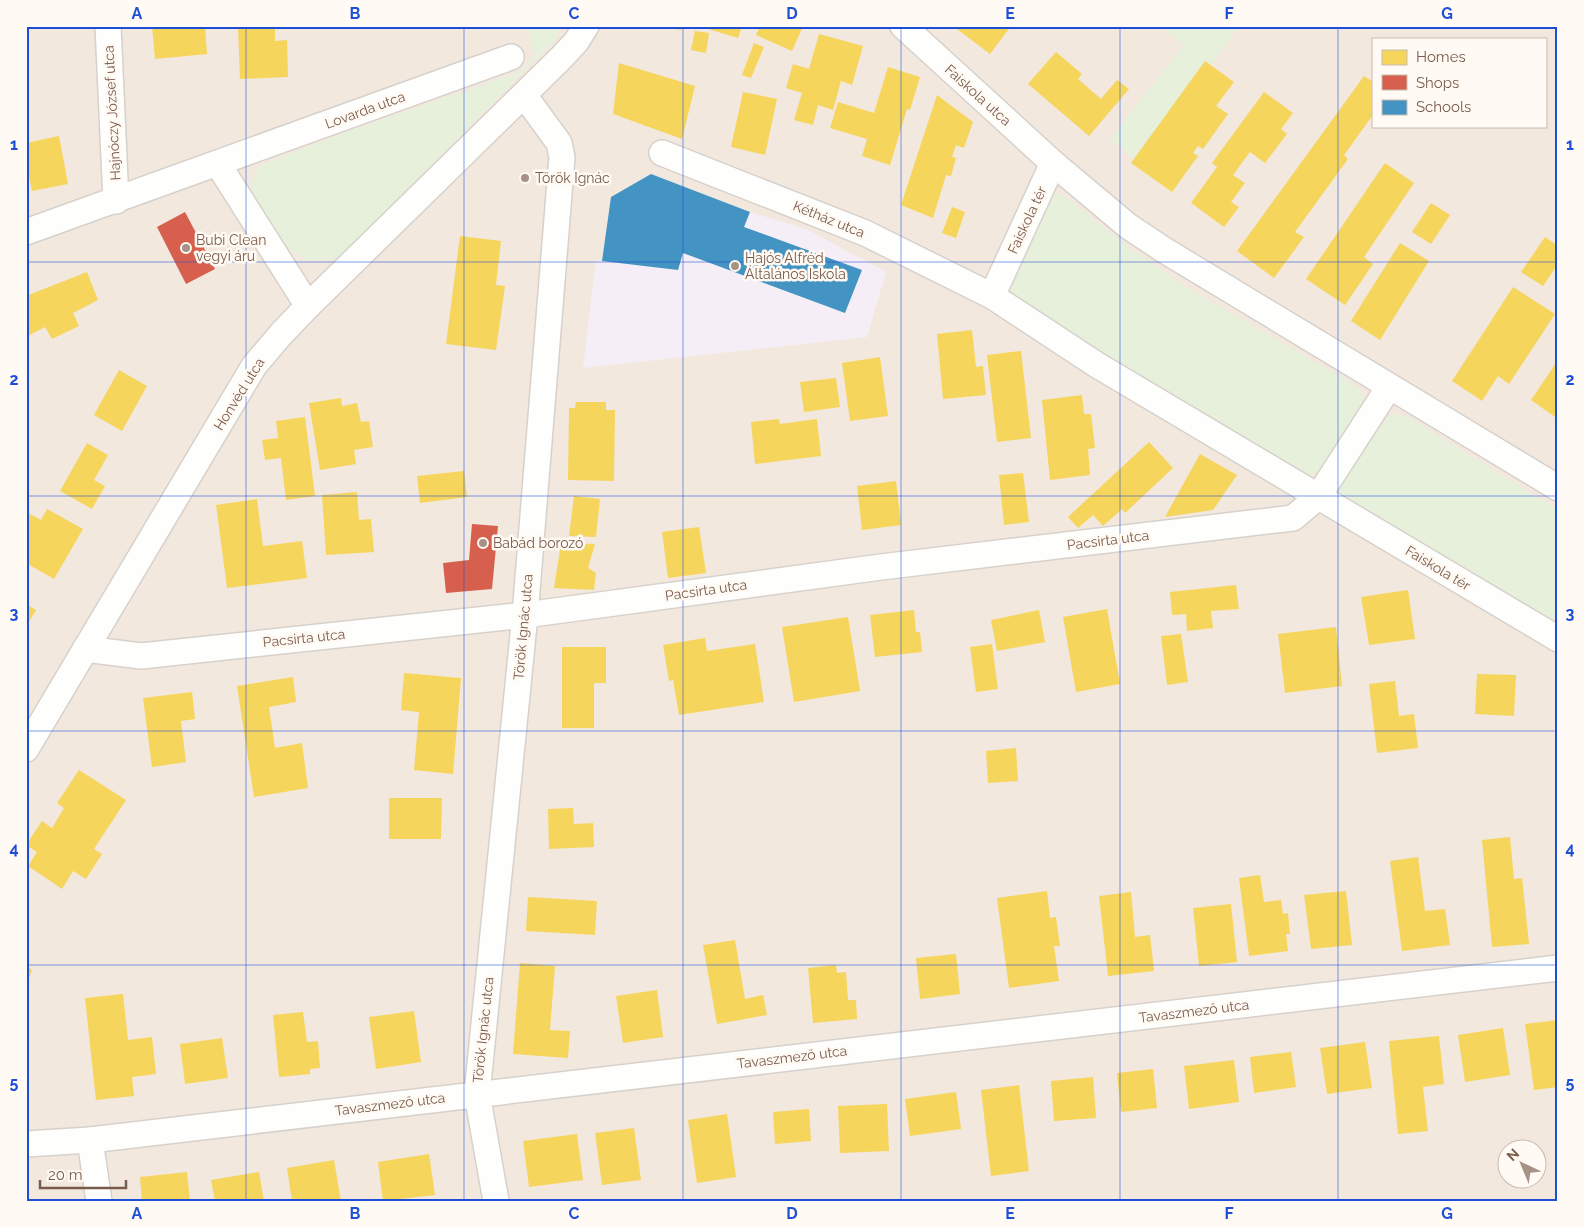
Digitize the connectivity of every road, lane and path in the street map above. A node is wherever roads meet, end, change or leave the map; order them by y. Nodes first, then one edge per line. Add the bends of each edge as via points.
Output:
1 (108, 26) edge
2 (586, 26) edge
3 (902, 26) edge
4 (511, 57) dead end
5 (524, 95) junction
6 (662, 153) dead end
7 (1053, 163) junction
8 (218, 164) junction
9 (116, 201) junction
10 (26, 232) edge
11 (992, 296) junction
12 (308, 306) junction
13 (1389, 387) junction
14 (1558, 488) edge
15 (1318, 497) junction
16 (525, 615) junction
17 (1558, 639) edge
18 (85, 649) junction
19 (26, 749) edge
20 (1558, 968) edge
21 (477, 1094) junction
22 (90, 1140) junction
23 (26, 1144) edge
24 (98, 1201) edge
25 (496, 1201) edge

1 - 9 street, Hajnóczy József utca
2 - 5 street via 576,42
3 - 7 street, Faiskola utca
4 - 8 street, Lovarda utca
5 - 12 street, Honvéd utca
5 - 16 street, Török Ignác utca via 559,143 562,157
6 - 11 street, Kétház utca via 866,233
7 - 11 street, Faiskola tér
7 - 13 street via 1128,226 1164,250
8 - 9 street, Lovarda utca
8 - 12 street
9 - 10 street, Lovarda utca
11 - 15 street, Faiskola tér via 1097,365
12 - 18 street, Honvéd utca via 254,366
13 - 14 street
13 - 15 street
15 - 16 street, Pacsirta utca via 1293,518 890,566
15 - 17 street, Faiskola tér
16 - 18 street, Pacsirta utca via 141,656
16 - 21 street, Török Ignác utca
18 - 19 street, Honvéd utca
20 - 21 street, Tavaszmező utca
21 - 22 street, Tavaszmező utca
21 - 25 street, Török Ignác utca
22 - 23 street, Tavaszmező utca
22 - 24 street

